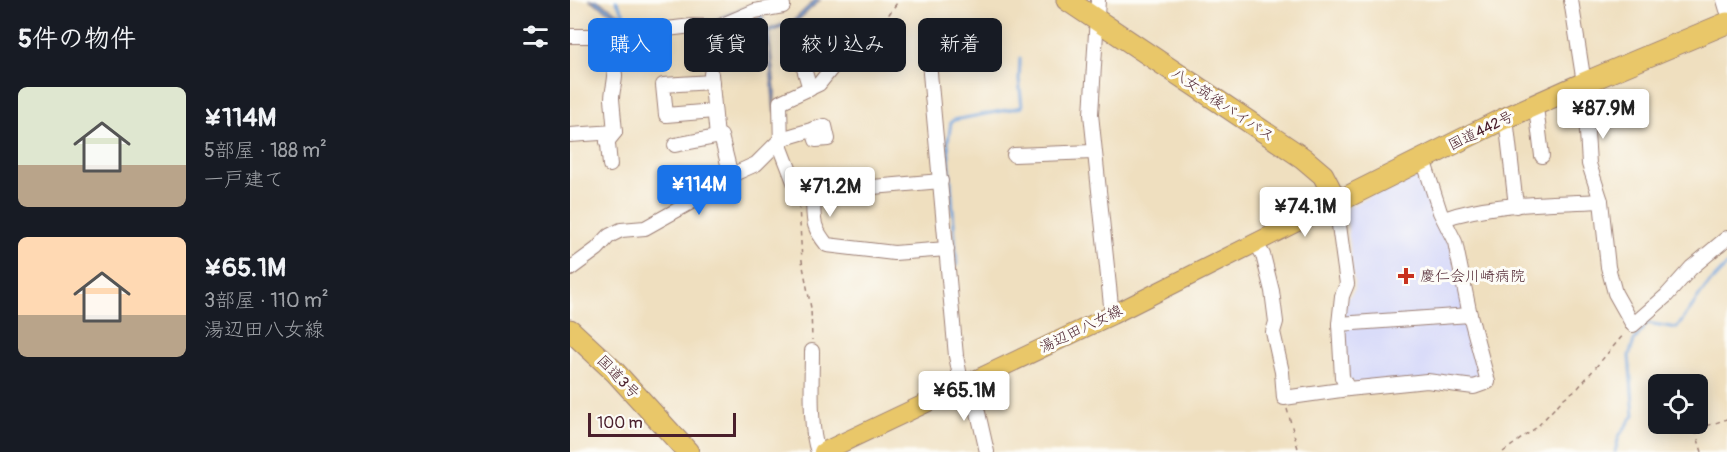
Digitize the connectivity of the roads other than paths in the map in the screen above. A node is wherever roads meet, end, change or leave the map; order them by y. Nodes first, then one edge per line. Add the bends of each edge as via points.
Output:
1 (782, 0) edge
2 (1067, 0) edge
3 (1098, 0) edge
4 (1570, 0) edge
5 (1724, 0) edge
6 (1098, 21) junction
7 (1726, 23) edge
8 (672, 28) edge
9 (570, 36) edge
10 (588, 36) edge
11 (615, 72) edge
12 (805, 72) edge
13 (829, 72) edge
14 (930, 73) dead end
15 (1584, 83) junction
16 (810, 89) junction
17 (1533, 105) junction
18 (714, 111) junction
19 (1507, 127) dead end
20 (813, 129) dead end
21 (570, 135) edge
22 (610, 135) junction
23 (717, 137) junction
24 (781, 143) junction
25 (675, 146) dead end
26 (1093, 152) junction
27 (1014, 155) dead end
28 (1542, 156) dead end
29 (1423, 159) junction
30 (610, 165) dead end
31 (731, 176) junction
32 (940, 181) junction
33 (798, 192) road end
34 (1601, 201) junction
35 (1334, 204) junction
36 (1516, 206) junction
37 (1444, 219) junction
38 (1727, 238) edge
39 (1256, 243) junction
40 (947, 249) junction
41 (570, 269) edge
42 (1112, 315) junction
43 (1470, 315) junction
44 (1339, 324) junction
45 (570, 330) edge
46 (812, 351) road end
47 (965, 385) junction
48 (1348, 389) junction
49 (687, 452) edge
50 (818, 452) edge
51 (824, 452) edge
52 (987, 452) edge

1 - 8 street via 783,6 755,11 718,27
2 - 6 highway, 八女筑後バイパス
3 - 6 street
4 - 15 street
5 - 7 street
6 - 26 street via 1091,82
6 - 35 highway, 八女筑後バイパス via 1303,158 1323,175
7 - 15 highway, 国道442号
9 - 10 street
11 - 22 street
12 - 16 street
13 - 16 street
14 - 32 street
15 - 17 highway, 国道442号
15 - 34 street via 1589,164
16 - 24 street via 780,102
17 - 28 street
17 - 29 highway, 国道442号
18 - 18 street via 711,77 665,81 666,115
18 - 23 street
19 - 36 street
20 - 24 street
21 - 22 street
22 - 30 street
23 - 25 street
23 - 31 street via 721,136
24 - 31 street via 773,145 756,164
24 - 33 street
26 - 27 street
26 - 42 street
29 - 35 highway, 国道442号
29 - 37 street
31 - 41 street via 645,228 621,230 609,236
32 - 40 street
32 - 40 street via 816,192 814,223 816,232 828,244 894,254
34 - 36 street
34 - 38 street via 1608,267 1615,293 1633,325
35 - 39 main road, 湯辺田八女線
35 - 44 street via 1347,284
36 - 37 street
37 - 43 street via 1455,242
39 - 42 main road, 湯辺田八女線
39 - 48 street via 1272,291 1276,322 1273,332 1284,398
40 - 47 street via 956,356
42 - 47 main road, 湯辺田八女線
43 - 44 street
43 - 48 street via 1488,381 1474,387 1427,381
44 - 48 street via 1341,377
45 - 49 highway, 国道3号 via 615,372
46 - 50 street
47 - 51 main road, 湯辺田八女線
47 - 52 street via 974,395

